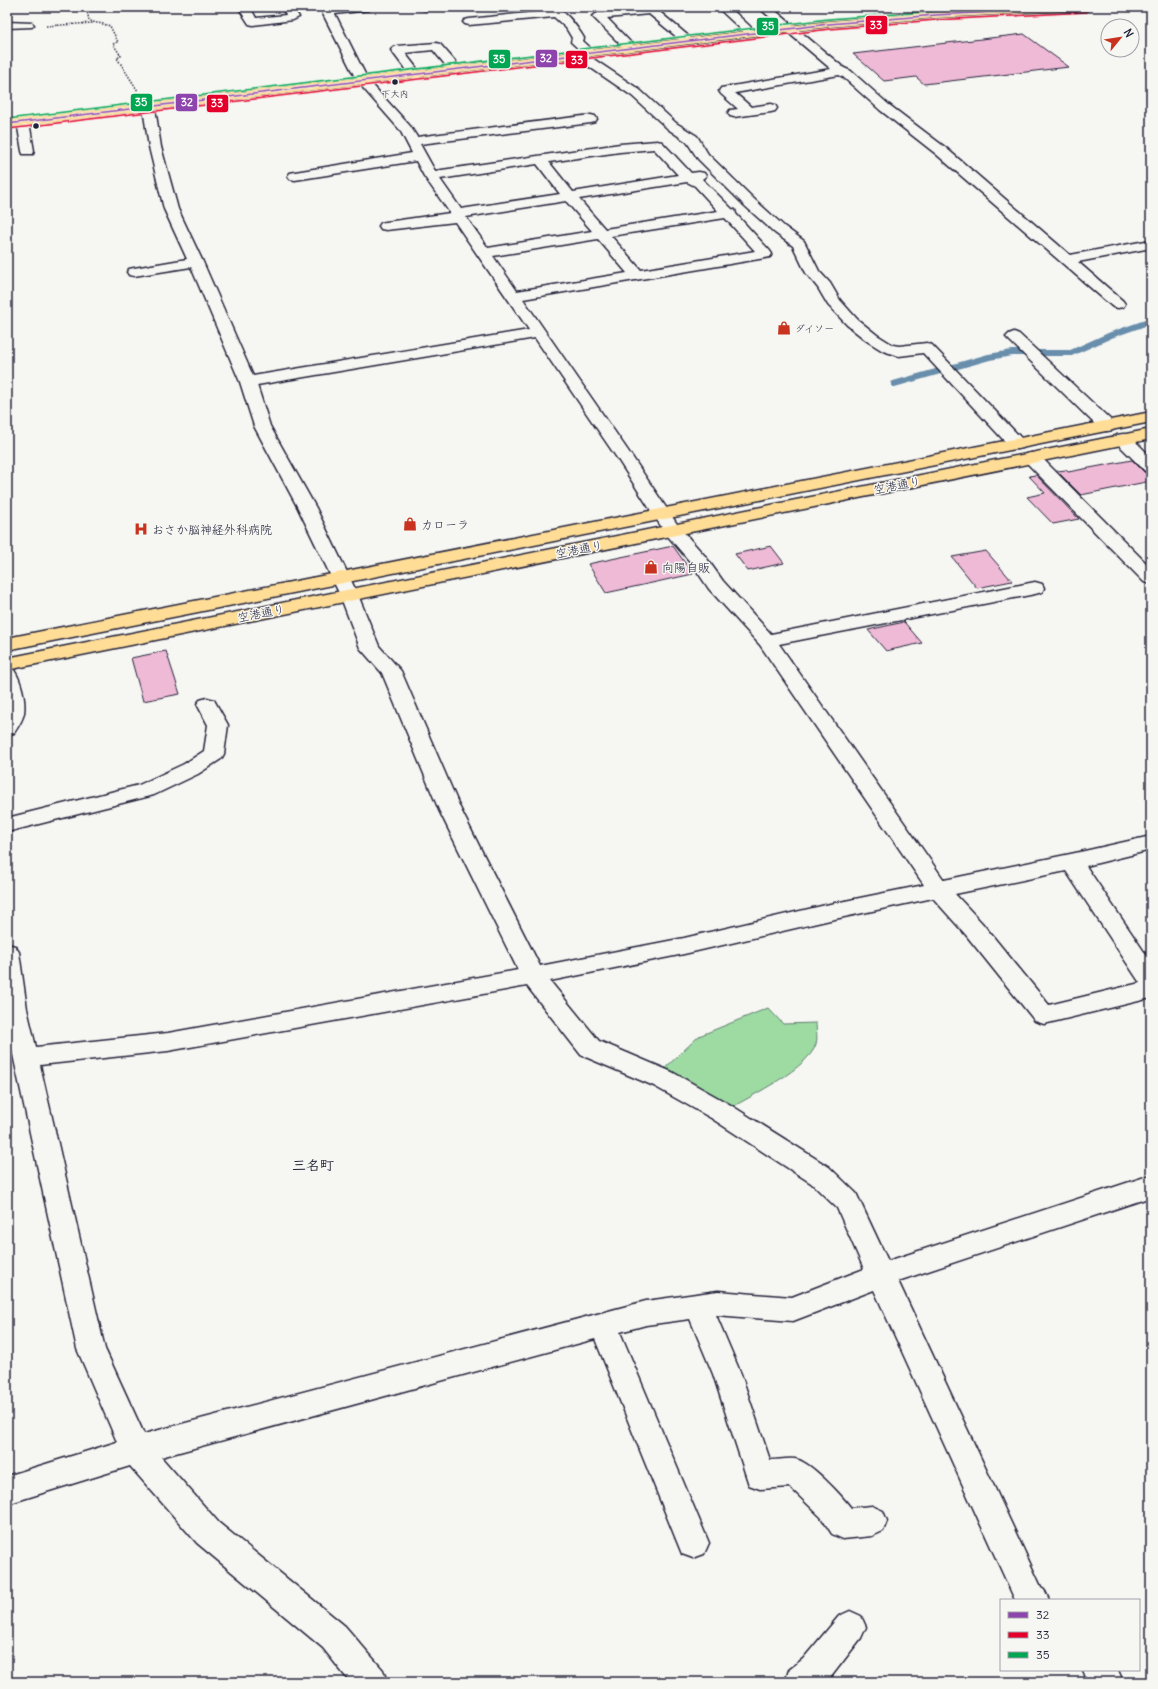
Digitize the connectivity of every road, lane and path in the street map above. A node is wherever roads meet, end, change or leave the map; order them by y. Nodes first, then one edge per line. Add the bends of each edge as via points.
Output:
1 (86, 7) edge
2 (244, 7) edge
3 (287, 7) edge
4 (369, 7) edge
5 (723, 7) edge
6 (764, 7) edge
7 (933, 7) edge
8 (1087, 7) edge
9 (329, 8) edge
10 (1050, 8) edge
11 (553, 10) edge
12 (972, 13) junction
13 (469, 22) dead end
14 (93, 23) junction
15 (7, 25) edge
16 (28, 26) joint
17 (790, 28) junction
18 (751, 33) junction
19 (688, 41) junction
20 (630, 48) junction
21 (585, 54) junction
22 (456, 70) junction
23 (840, 71) junction
24 (416, 75) junction
25 (363, 81) junction
26 (149, 108) junction
27 (771, 108) dead end
28 (748, 111) junction
29 (732, 113) dead end
30 (591, 119) dead end
31 (23, 122) junction
32 (7, 124) edge
33 (422, 127) dead end
34 (410, 135) junction
35 (28, 151) dead end
36 (421, 156) junction
37 (540, 160) junction
38 (720, 172) junction
39 (295, 176) dead end
40 (431, 176) junction
41 (687, 177) junction
42 (569, 196) junction
43 (730, 214) junction
44 (458, 215) junction
45 (386, 226) dead end
46 (601, 234) junction
47 (1151, 244) edge
48 (484, 253) junction
49 (1066, 260) junction
50 (196, 262) junction
51 (134, 272) dead end
52 (637, 275) junction
53 (514, 296) junction
54 (1118, 304) dead end
55 (539, 333) junction
56 (1014, 337) dead end
57 (248, 382) junction
58 (1151, 417) edge
59 (1107, 426) junction
60 (1151, 434) edge
61 (1123, 439) junction
62 (1017, 444) junction
63 (1032, 458) junction
64 (1151, 467) edge
65 (666, 522) junction
66 (1151, 578) edge
67 (345, 586) junction
68 (1035, 588) dead end
69 (767, 642) junction
70 (7, 644) edge
71 (7, 664) edge
72 (7, 674) edge
73 (207, 704) dead end
74 (7, 728) edge
75 (7, 825) edge
76 (1151, 843) edge
77 (1072, 862) junction
78 (939, 890) junction
79 (7, 952) edge
80 (533, 976) junction
81 (1151, 980) edge
82 (1151, 989) edge
83 (11, 1010) edge
84 (19, 1050) edge
85 (1151, 1186) edge
86 (880, 1275) junction
87 (698, 1306) junction
88 (603, 1324) junction
89 (136, 1450) junction
90 (7, 1490) edge
91 (872, 1521) dead end
92 (692, 1543) dead end
93 (1032, 1599) edge
94 (850, 1628) dead end
95 (1100, 1671) edge
96 (372, 1682) edge
97 (801, 1682) edge
98 (1107, 1682) edge

1 - 14 path via 89,20
2 - 3 street via 253,22 293,17
4 - 9 street
5 - 18 street
6 - 17 street
7 - 12 street
8 - 10 main road
9 - 25 street via 329,14
10 - 12 main road
11 - 13 street
11 - 21 street via 571,26
12 - 17 main road
14 - 16 path
14 - 26 path via 110,26 118,42 113,44 121,56 118,58
15 - 16 street
17 - 18 main road
17 - 23 street
18 - 19 main road
19 - 20 main road
19 - 20 street via 651,10 598,16
20 - 21 main road
21 - 22 main road
21 - 38 street via 672,126 692,139 703,156
22 - 24 main road
22 - 24 street via 436,46 398,50
23 - 28 street via 725,91
23 - 49 street via 941,151
24 - 25 main road
25 - 26 main road
25 - 34 street
26 - 31 main road
26 - 50 street via 155,147 171,209
27 - 28 street
28 - 29 street
30 - 34 street
31 - 32 main road
31 - 35 street
33 - 34 street
34 - 36 street
36 - 39 street
36 - 40 street
37 - 40 street
37 - 41 street via 657,145
37 - 42 street
38 - 41 street
38 - 62 street via 750,203 799,244 833,302 852,322 888,348 899,351 927,348
40 - 44 street
41 - 42 street
41 - 43 street via 700,183
42 - 44 street
42 - 46 street
43 - 46 street
43 - 52 street via 765,254
44 - 45 street
44 - 48 street
46 - 48 street
46 - 52 street
47 - 49 street
48 - 53 street
49 - 54 street
50 - 51 street via 151,275
50 - 57 street
52 - 53 street
53 - 55 street
55 - 57 street
55 - 65 street
56 - 59 street
57 - 67 street via 262,426 307,508
58 - 59 main road, 空港通り
59 - 62 main road, 空港通り
60 - 61 main road, 空港通り
61 - 63 main road, 空港通り
61 - 64 street
62 - 65 main road, 空港通り
63 - 65 main road, 空港通り
63 - 66 street
65 - 67 main road, 空港通り
65 - 69 street via 699,560 716,585
67 - 70 main road, 空港通り
67 - 71 main road, 空港通り
67 - 80 street via 370,648 391,671 450,810
68 - 69 street
69 - 78 street
72 - 74 street via 13,694 14,713
73 - 75 street via 218,724 214,754 191,769 146,790
76 - 77 street
77 - 78 street
77 - 81 street
78 - 80 street
78 - 82 street via 1044,1015
79 - 83 street
80 - 84 street via 168,1042
80 - 86 street via 590,1048 663,1079 720,1111 820,1175 847,1201
83 - 84 street
84 - 89 street via 91,1349
85 - 86 street
86 - 87 street via 793,1309 718,1303
86 - 93 street
87 - 88 street via 646,1313
87 - 91 street via 727,1374 760,1474 796,1473 832,1507 843,1524
88 - 89 street
88 - 92 street
89 - 90 street
89 - 96 street via 208,1533 334,1637
94 - 97 street via 815,1671
95 - 98 street

